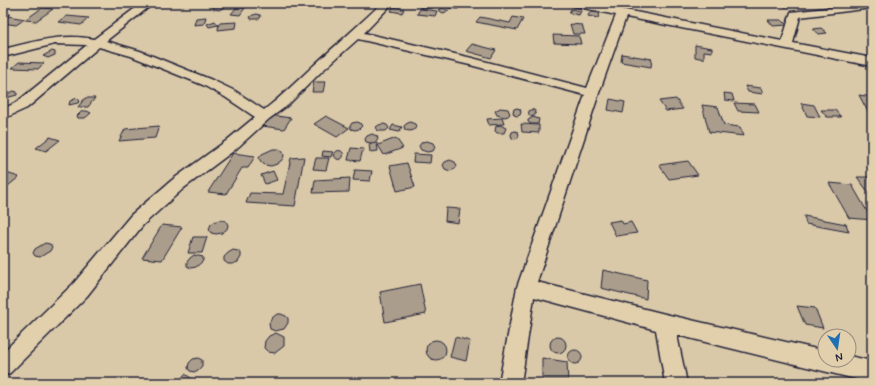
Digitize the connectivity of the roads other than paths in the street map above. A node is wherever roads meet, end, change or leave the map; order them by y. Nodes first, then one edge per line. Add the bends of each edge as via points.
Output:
1 (149, 3) edge
2 (388, 3) edge
3 (574, 3) edge
4 (849, 5) edge
5 (872, 5) edge
6 (622, 13) junction
7 (356, 35) junction
8 (97, 42) junction
9 (787, 45) junction
10 (3, 53) edge
11 (872, 62) edge
12 (592, 94) junction
13 (3, 115) edge
14 (264, 116) junction
15 (526, 287) junction
16 (665, 323) junction
17 (3, 366) edge
18 (872, 372) edge
19 (510, 383) edge
20 (676, 383) edge

1 - 8 street
2 - 7 street
3 - 6 street
4 - 5 street
4 - 9 street via 795,14
6 - 9 street
6 - 12 street
7 - 12 street
7 - 14 street via 283,102
8 - 10 street via 62,40
8 - 13 street via 22,105
8 - 14 street via 141,56 225,91
9 - 11 street
12 - 15 street
14 - 17 street via 137,220 80,290
15 - 16 street
15 - 19 street
16 - 18 street
16 - 20 street

